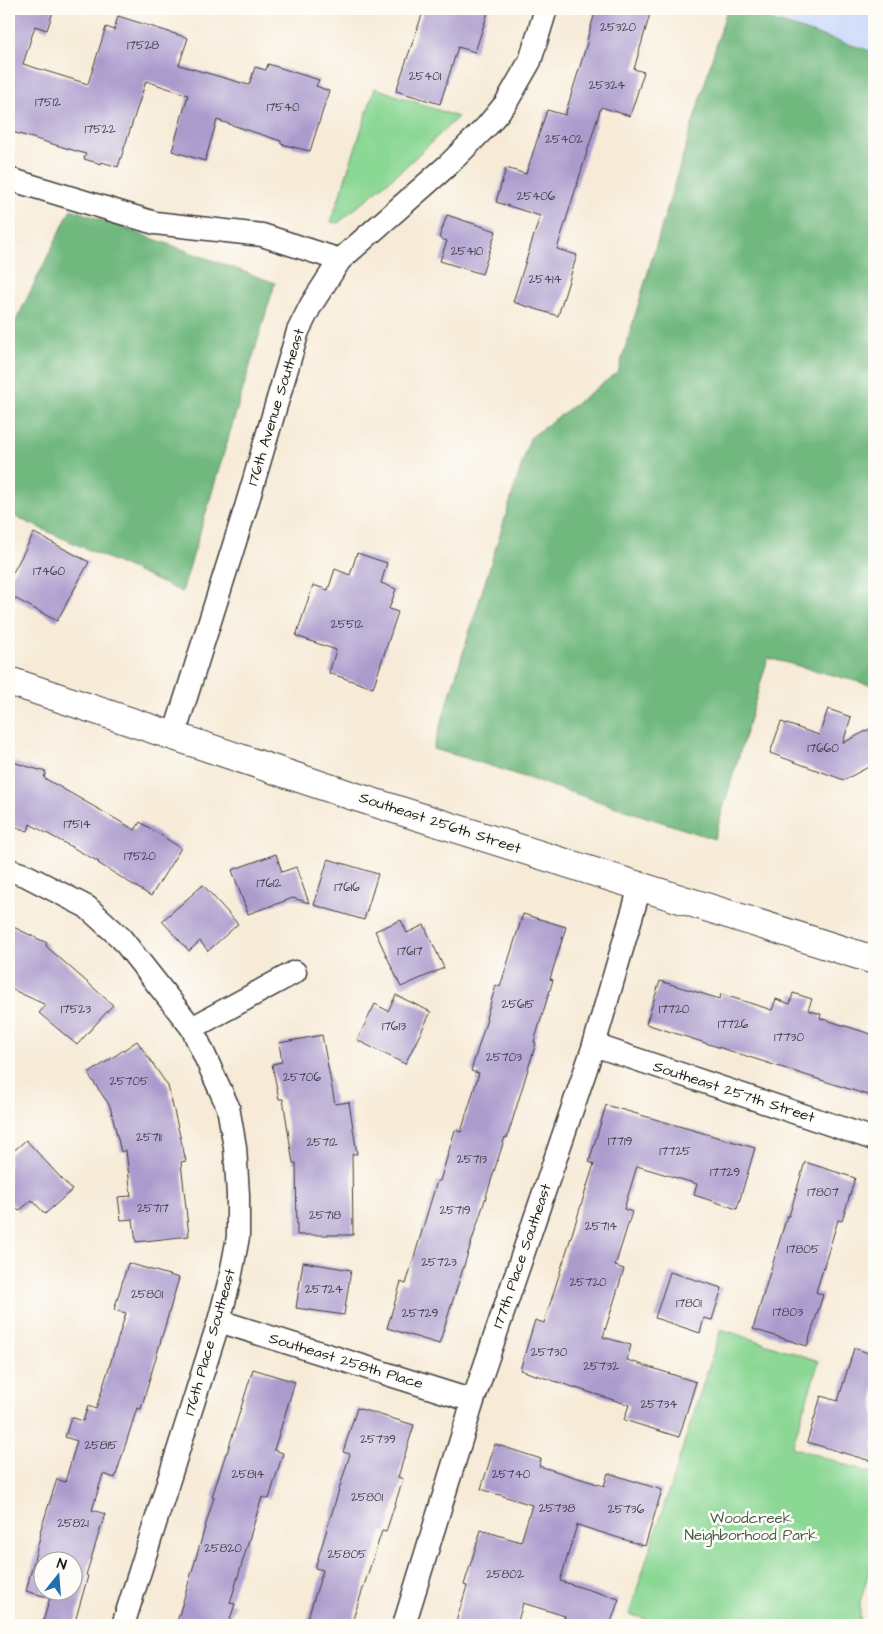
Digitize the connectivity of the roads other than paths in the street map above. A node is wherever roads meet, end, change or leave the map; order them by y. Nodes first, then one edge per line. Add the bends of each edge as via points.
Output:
1 (546, 9) edge
2 (9, 179) edge
3 (340, 260) junction
4 (9, 681) edge
5 (174, 735) junction
6 (9, 870) edge
7 (640, 886) junction
8 (874, 960) edge
9 (295, 972) dead end
10 (192, 1028) junction
11 (594, 1045) junction
12 (874, 1138) edge
13 (219, 1321) junction
14 (473, 1401) junction
15 (123, 1625) edge
16 (404, 1625) edge

1 - 3 street, 176th Avenue Southeast via 530,61 506,103 448,165
2 - 3 street via 155,223 262,235
3 - 5 street, 176th Avenue Southeast via 298,331
4 - 5 main road, Southeast 256th Street
5 - 7 main road, Southeast 256th Street via 350,795
6 - 10 street via 86,907 121,938
7 - 8 main road, Southeast 256th Street
7 - 11 street, 177th Place Southeast
9 - 10 street
10 - 13 street, 176th Place Southeast via 228,1107 235,1147 238,1237
11 - 12 street, Southeast 257th Street
11 - 14 street, 177th Place Southeast
13 - 14 street, Southeast 258th Place
13 - 15 street, 176th Place Southeast
14 - 16 street, 177th Place Southeast

